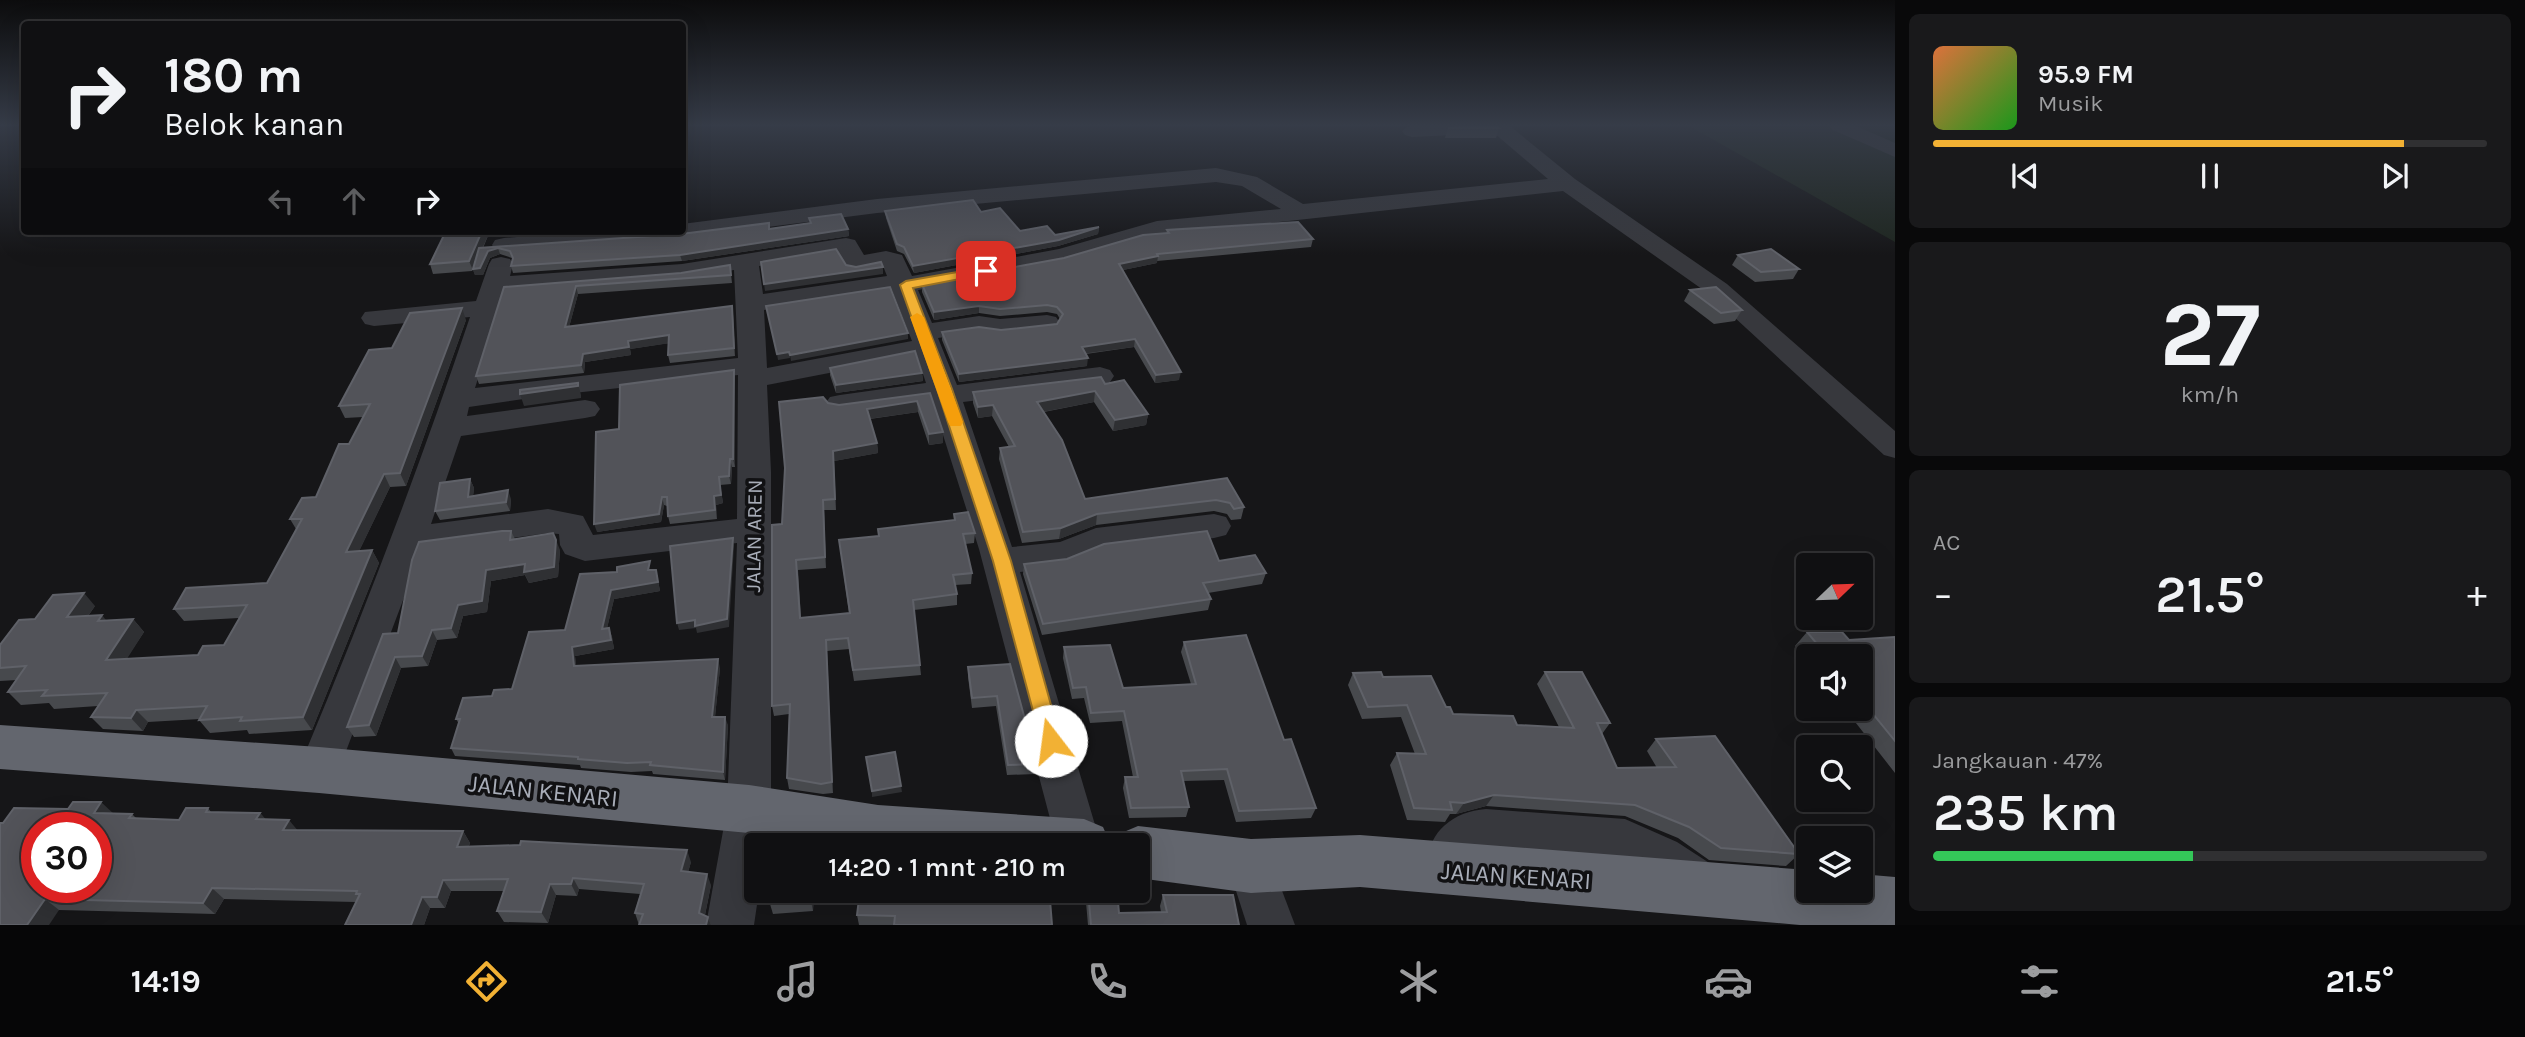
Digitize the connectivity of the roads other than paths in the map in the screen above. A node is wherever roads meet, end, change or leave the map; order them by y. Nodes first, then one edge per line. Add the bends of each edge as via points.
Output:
1 (1551, 169) edge
2 (1567, 184) junction
3 (1291, 213) junction
4 (686, 231) edge
5 (664, 235) edge
6 (675, 235) edge
7 (746, 263) junction
8 (661, 273) junction
9 (498, 275) junction
10 (904, 283) junction
11 (751, 304) junction
12 (374, 318) dead end
13 (1046, 323) edge
14 (925, 339) junction
15 (752, 372) junction
16 (1100, 376) edge
17 (946, 392) junction
18 (840, 404) edge
19 (453, 414) junction
20 (1895, 448) edge
21 (1214, 526) dead end
22 (754, 529) junction
23 (409, 539) junction
24 (1002, 561) junction
25 (0, 747) edge
26 (320, 770) junction
27 (749, 809) junction
28 (918, 833) edge
29 (1076, 833) edge
30 (1150, 853) edge
31 (1251, 866) junction
32 (1895, 905) edge
33 (730, 925) edge
34 (1271, 925) edge

1 - 2 street
2 - 3 street
2 - 20 street via 1718,289
3 - 4 street via 1270,190 1222,175 880,215
3 - 10 street via 1157,228 1063,256
5 - 9 street
6 - 8 street
7 - 8 street
7 - 10 street via 846,245 856,264 893,260
7 - 11 street, JALAN AREN
8 - 9 street
9 - 12 street
9 - 19 street
10 - 11 street
10 - 14 street
11 - 15 street, JALAN AREN
13 - 14 street via 1000,327 985,323
14 - 15 street
14 - 17 street
15 - 19 street via 585,406
15 - 22 street, JALAN AREN
16 - 17 street
17 - 18 street
17 - 24 street
19 - 23 street
21 - 24 street via 1096,540 1065,554
22 - 23 street via 585,548 577,545 571,524 548,521
22 - 27 street, JALAN AREN
23 - 26 street
24 - 29 street
25 - 26 highway, JALAN KENARI
26 - 27 highway, JALAN KENARI
27 - 28 highway, JALAN KENARI
27 - 33 street, JALAN AREN
30 - 31 highway, JALAN KENARI
31 - 32 highway, JALAN KENARI via 1360,861
31 - 34 street

